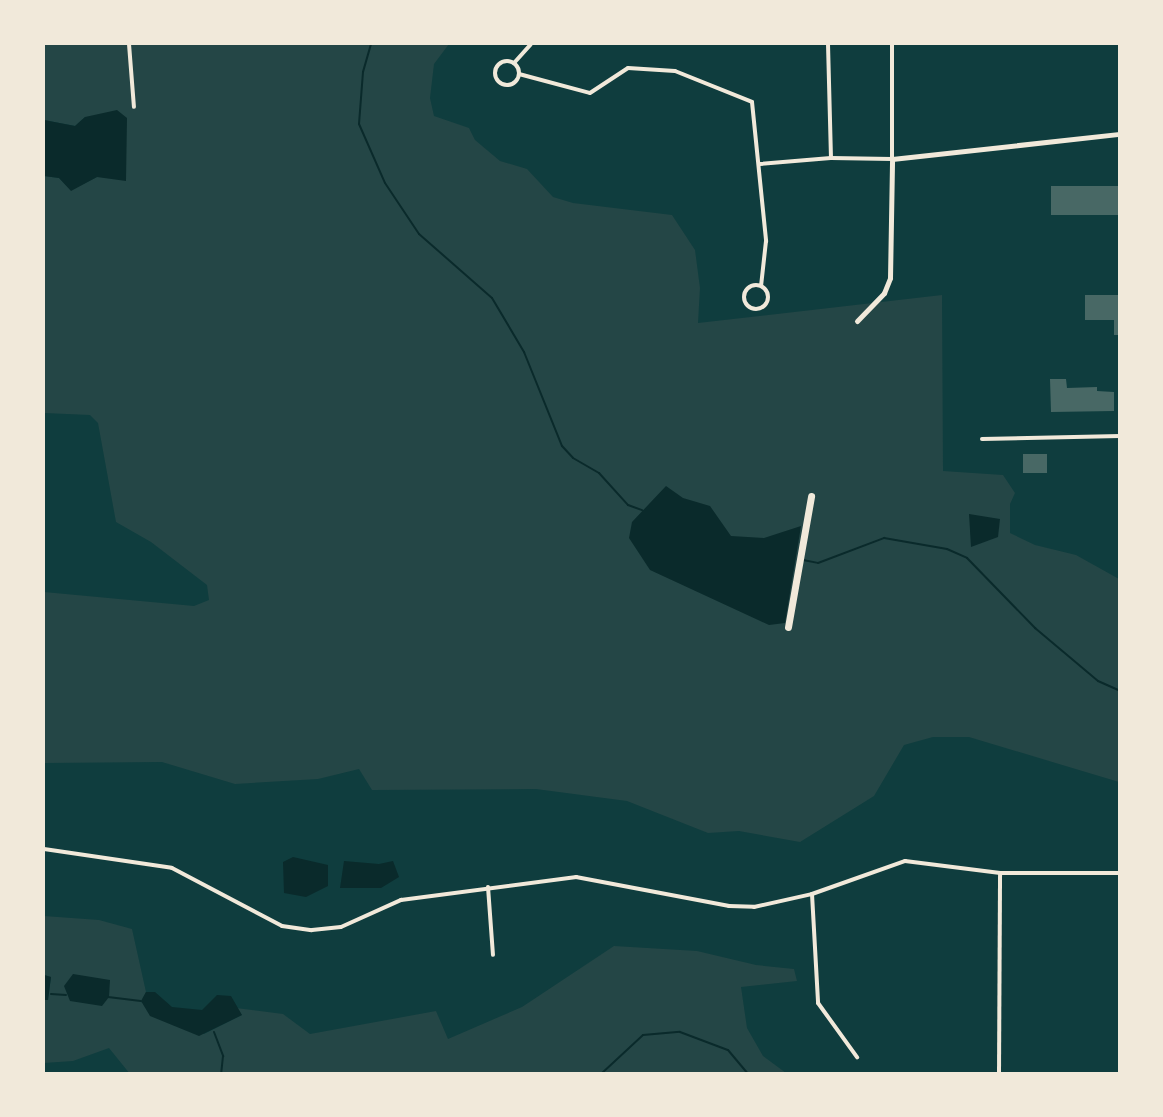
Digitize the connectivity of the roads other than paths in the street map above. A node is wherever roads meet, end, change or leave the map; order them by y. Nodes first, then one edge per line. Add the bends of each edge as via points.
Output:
1 (129, 44) edge
2 (531, 44) edge
3 (828, 44) edge
4 (892, 44) edge
5 (514, 63) junction
6 (519, 74) junction
7 (134, 107) dead end
8 (1119, 134) edge
9 (831, 158) junction
10 (892, 159) junction
11 (760, 164) junction
12 (761, 286) junction
13 (857, 321) dead end
14 (1119, 436) edge
15 (982, 439) dead end
16 (811, 496) dead end
17 (788, 627) dead end
18 (44, 849) edge
19 (1000, 873) junction
20 (1119, 873) edge
21 (488, 887) junction
22 (812, 894) junction
23 (493, 955) dead end
24 (857, 1057) dead end
25 (999, 1074) edge

1 - 7 street
2 - 5 street
3 - 9 street
4 - 10 street
5 - 6 street
5 - 6 street via 498,63 495,78 509,85
6 - 11 street via 590,93 630,68 682,73 752,102
8 - 10 street
9 - 10 street
9 - 11 street
10 - 13 street via 890,279 880,298
11 - 12 street via 766,241
12 - 12 street via 750,287 745,293 746,303 752,308 762,308 768,302 767,292
14 - 15 street
16 - 17 highway
18 - 21 street via 143,860 172,868 282,926 312,930 341,927 401,900
19 - 20 street
19 - 22 street via 905,861
19 - 25 street
21 - 22 street via 589,877 743,907
21 - 23 street
22 - 24 street via 818,1003

